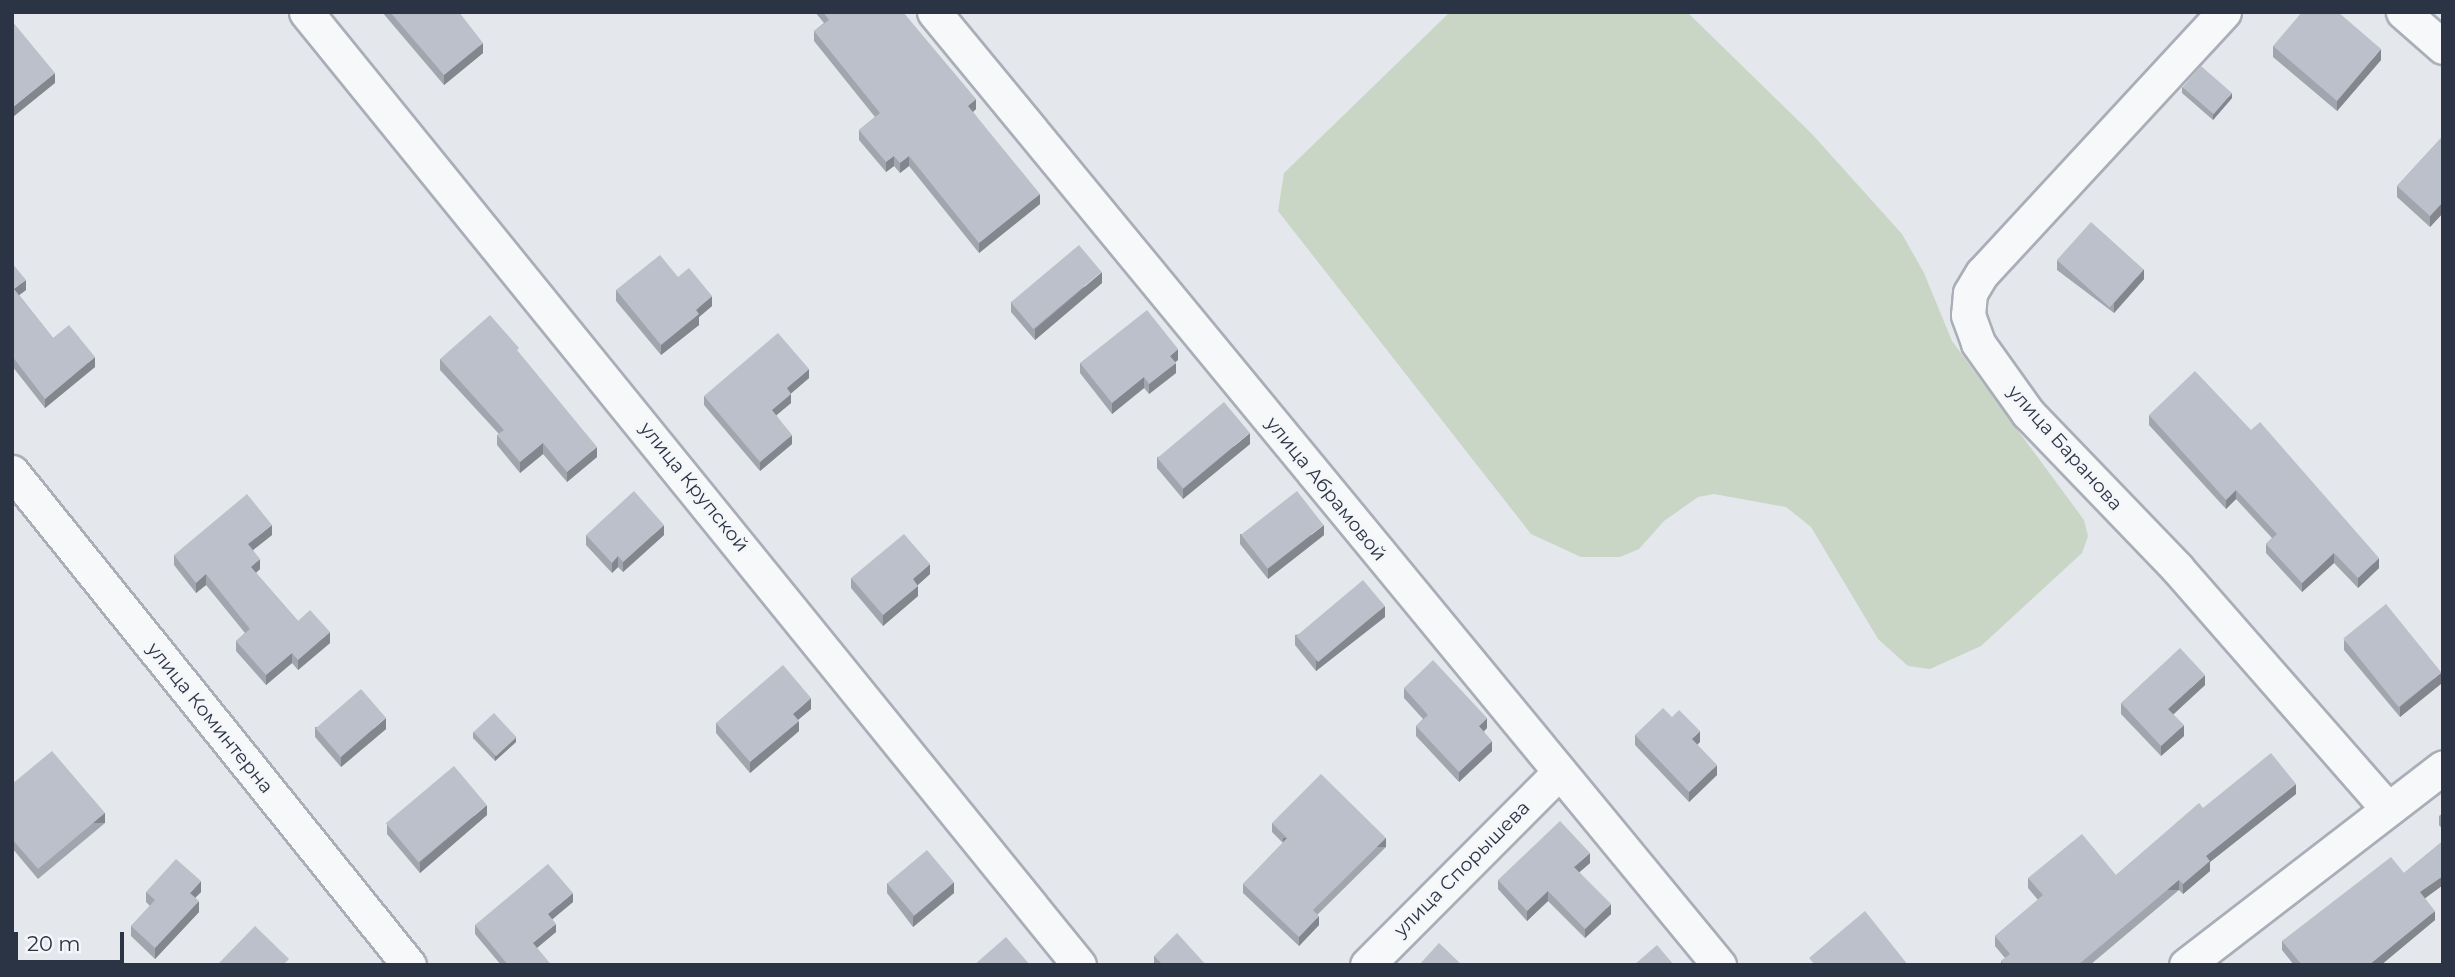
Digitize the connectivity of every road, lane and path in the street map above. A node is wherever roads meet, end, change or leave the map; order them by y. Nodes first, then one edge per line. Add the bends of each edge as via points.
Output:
1 (306, 12) edge
2 (934, 12) edge
3 (2224, 12) edge
4 (2403, 12) edge
5 (2443, 47) edge
6 (12, 472) edge
7 (2443, 767) edge
8 (1558, 773) junction
9 (2388, 808) junction
10 (409, 965) edge
11 (1079, 965) edge
12 (1367, 965) edge
13 (1718, 965) edge
14 (2186, 965) edge

1 - 11 street, улица Крупской
2 - 8 street, улица Абрамовой
3 - 9 street, улица Баранова via 1982,273 1970,293 1968,315 1978,343 2028,413 2177,568
4 - 5 street
6 - 10 street, улица Коминтерна
7 - 9 street
8 - 12 street, улица Спорышева
8 - 13 street, улица Абрамовой
9 - 14 street

